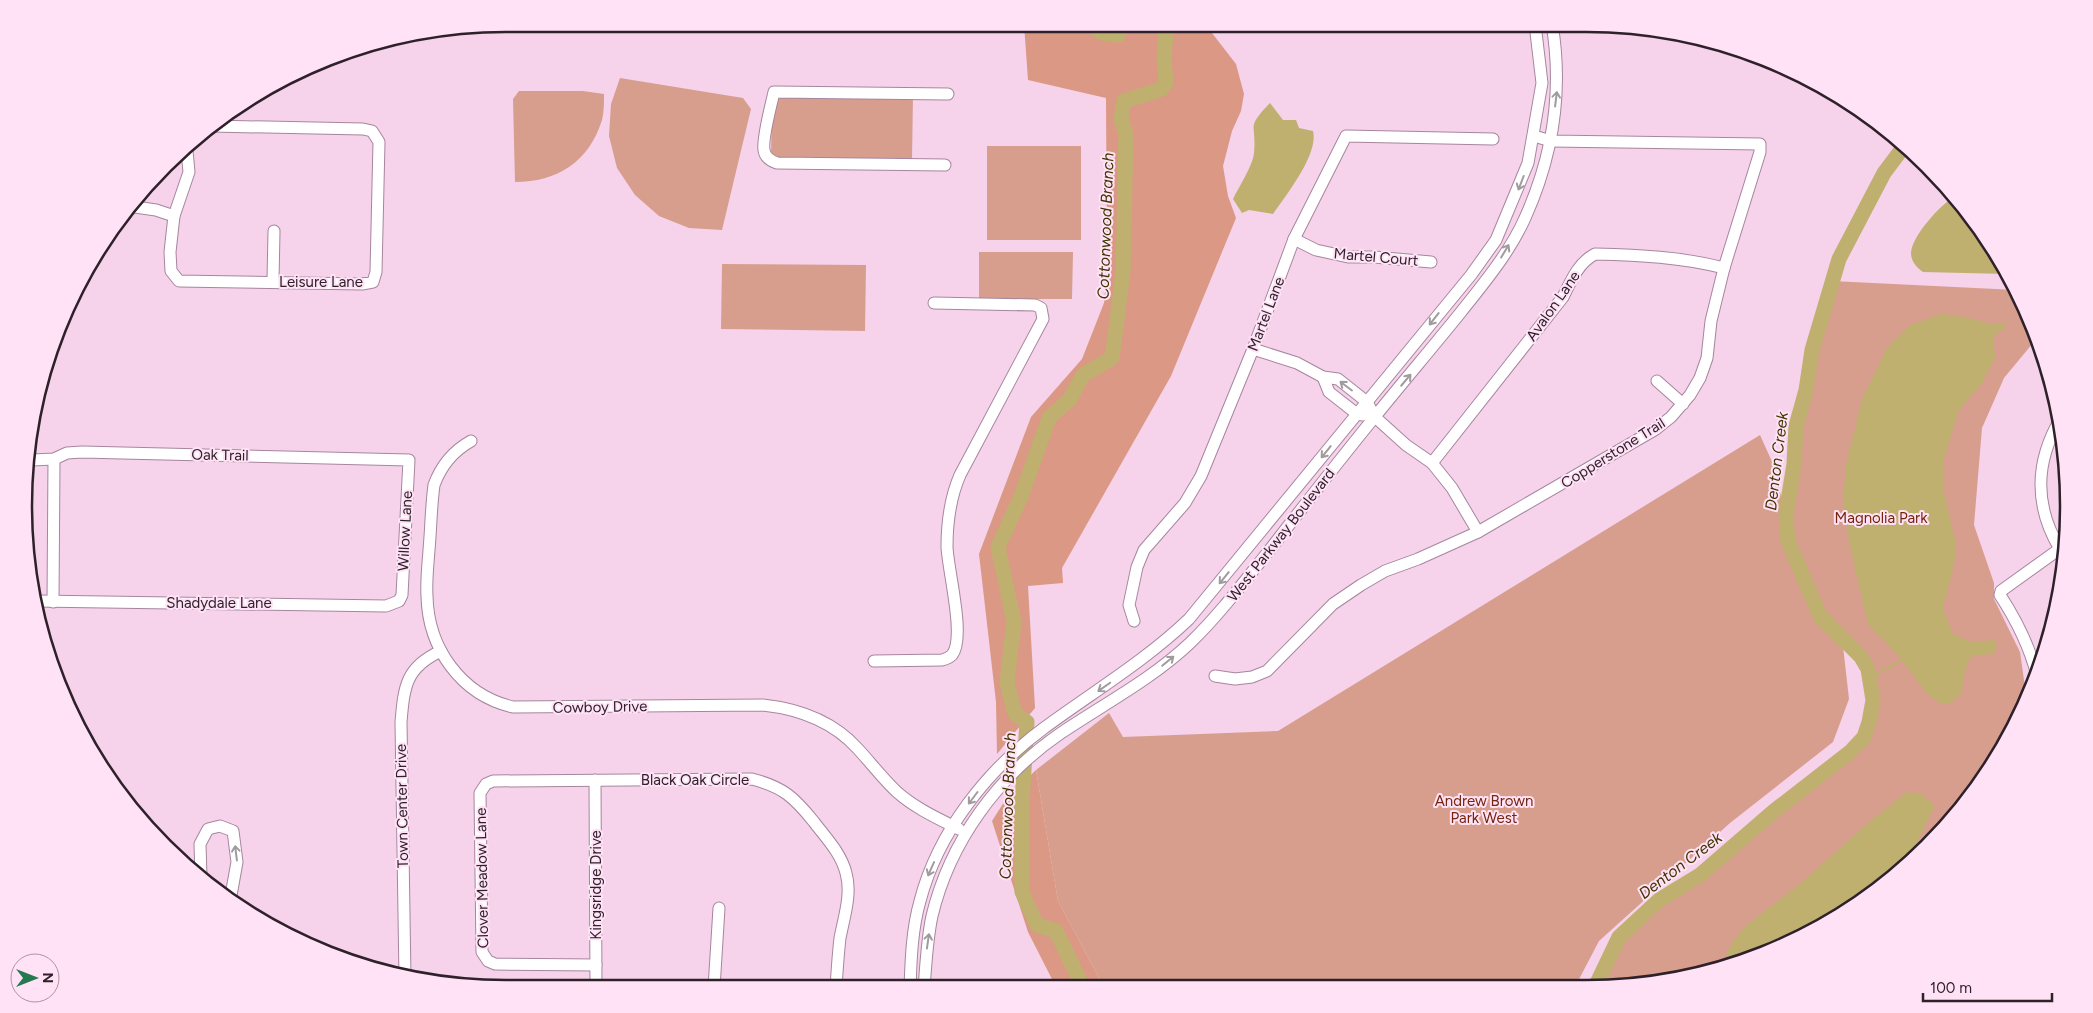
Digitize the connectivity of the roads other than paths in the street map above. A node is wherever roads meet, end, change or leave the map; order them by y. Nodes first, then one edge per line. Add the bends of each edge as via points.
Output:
1 (1537, 32) edge
2 (1553, 32) edge
3 (948, 94) dead end
4 (223, 126) edge
5 (1534, 136) junction
6 (1493, 139) dead end
7 (1551, 141) junction
8 (187, 156) edge
9 (945, 165) dead end
10 (139, 208) edge
11 (174, 216) junction
12 (274, 231) dead end
13 (1294, 239) junction
14 (1431, 262) dead end
15 (1724, 268) junction
16 (273, 282) junction
17 (934, 304) dead end
18 (1253, 349) junction
19 (1323, 376) junction
20 (1657, 381) dead end
21 (1367, 402) junction
22 (1683, 404) junction
23 (1357, 414) junction
24 (1374, 417) junction
25 (2054, 431) edge
26 (471, 441) dead end
27 (54, 459) junction
28 (36, 460) edge
29 (409, 460) joint
30 (1432, 463) junction
31 (1478, 532) junction
32 (2059, 543) edge
33 (2058, 550) edge
34 (43, 601) edge
35 (399, 601) joint
36 (53, 602) junction
37 (1134, 621) dead end
38 (441, 651) junction
39 (874, 661) dead end
40 (2034, 662) edge
41 (1215, 676) dead end
42 (595, 780) junction
43 (480, 793) joint
44 (953, 826) junction
45 (966, 833) junction
46 (201, 869) edge
47 (231, 893) edge
48 (719, 908) dead end
49 (596, 965) junction
50 (404, 969) edge
51 (596, 980) edge
52 (714, 980) edge
53 (837, 980) edge
54 (910, 980) edge
55 (925, 980) edge

1 - 5 street, West Parkway Boulevard via 1542,84
7 -> 2 street, West Parkway Boulevard via 1558,87
3 - 9 street via 774,92 764,145 766,155 777,163
4 - 16 street, Leisure Lane via 363,129 377,135 376,272 373,282
5 - 7 street, Copperstone Trail
5 -> 21 street, West Parkway Boulevard via 1528,163 1496,240
6 - 13 street, Martel Lane via 1346,136
7 - 15 street, Copperstone Trail via 1760,144 1758,161
24 -> 7 street, West Parkway Boulevard via 1492,274 1525,219
8 - 11 street, Leisure Lane via 189,172
10 - 11 street
11 - 16 street, Leisure Lane via 170,252 172,271 179,281
12 - 16 street
13 - 14 street, Martel Court via 1316,250 1348,257
13 - 18 street, Martel Lane
15 - 22 street, Copperstone Trail via 1707,358 1700,378
15 - 30 street, Avalon Lane via 1675,258 1594,254 1586,259 1563,297
17 - 39 street via 1036,305 1041,308 1043,319 960,475 952,498 948,547 958,630 955,649 942,660
18 - 19 street via 1297,363
18 - 37 street, Martel Lane via 1201,476 1184,503 1144,550 1137,567 1130,605
21 -> 19 street via 1338,379
19 - 23 street via 1329,392
20 - 22 street
21 - 23 street, West Parkway Boulevard
21 - 24 street
22 - 31 street, Copperstone Trail via 1656,429
23 - 24 street
23 -> 44 street, West Parkway Boulevard via 1189,618 1158,648 1042,729 982,785
24 - 30 street
45 -> 24 street, West Parkway Boulevard via 985,804 1042,748 1159,668 1222,610
25 - 32 street via 2045,449 2041,489 2044,515 2050,532
26 - 38 street, Cowboy Drive via 452,455 434,485 427,596 434,634
27 - 28 street, Oak Trail
27 - 29 street, Oak Trail via 82,452
27 - 36 street
29 - 35 street, Willow Lane via 402,595
30 - 31 street via 1452,488
31 - 41 street, Copperstone Trail via 1418,560 1385,571 1332,604 1267,671 1235,679
33 - 40 street via 2001,591 2000,595 2020,627
34 - 36 street, Shadydale Lane
35 - 36 street, Shadydale Lane via 386,606
38 - 44 street, Cowboy Drive via 452,668 475,691 488,700 513,707 763,705 789,708 819,719 843,734 895,790 919,808
38 - 50 street, Town Center Drive via 424,659 413,671 403,694
42 - 43 street, Black Oak Circle via 494,781 486,784
42 - 49 street, Kingsridge Drive
42 - 53 street, Black Oak Circle via 752,779 772,784 788,793 838,854 846,873 847,900
43 - 49 street, Clover Meadow Lane via 482,952 488,961 495,964
44 - 45 street, Cowboy Drive
44 -> 54 street, West Parkway Boulevard via 931,869 919,903
55 -> 45 street, West Parkway Boulevard via 928,938 938,894
47 -> 46 street via 237,862 233,831 220,826 208,829 200,844
48 - 52 street
49 - 51 street, Kingsridge Drive

